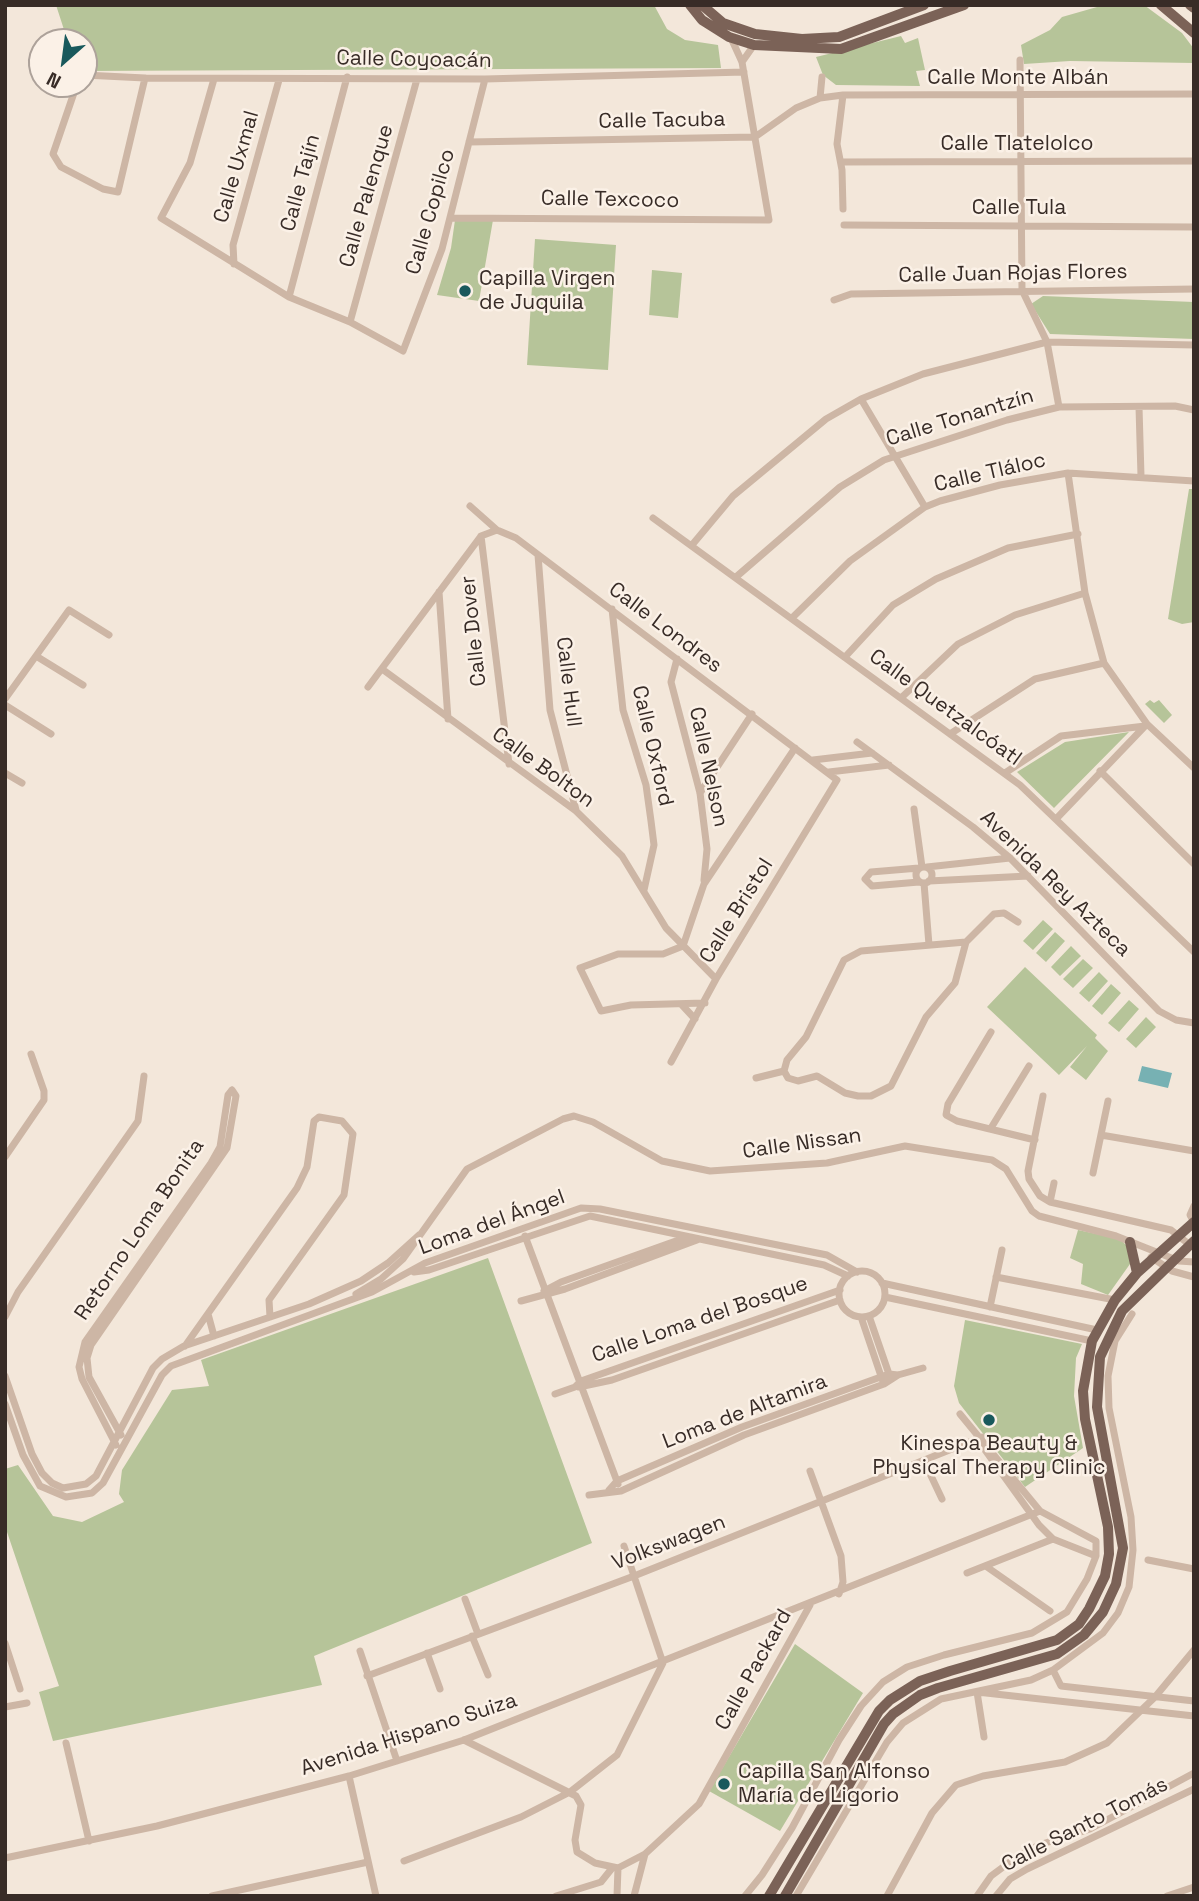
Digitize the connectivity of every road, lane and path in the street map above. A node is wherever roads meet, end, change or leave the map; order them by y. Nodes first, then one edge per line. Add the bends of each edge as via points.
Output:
1 (690, 5) edge
2 (702, 5) edge
3 (924, 5) edge
4 (964, 5) edge
5 (1161, 5) edge
6 (1194, 33) edge
7 (730, 38) junction
8 (754, 45) junction
9 (1020, 60) dead end
10 (742, 62) junction
11 (744, 72) junction
12 (98, 76) edge
13 (347, 77) junction
14 (822, 77) dead end
15 (145, 78) junction
16 (214, 79) junction
17 (417, 79) junction
18 (485, 79) junction
19 (279, 80) junction
20 (1194, 94) edge
21 (843, 95) junction
22 (1020, 96) junction
23 (72, 98) edge
24 (820, 98) junction
25 (755, 137) junction
26 (469, 142) junction
27 (1021, 161) junction
28 (1194, 161) edge
29 (841, 162) junction
30 (843, 209) dead end
31 (450, 218) junction
32 (844, 225) dead end
33 (1021, 226) junction
34 (1194, 227) edge
35 (233, 264) junction
36 (1022, 289) junction
37 (1194, 289) edge
38 (289, 298) junction
39 (834, 300) dead end
40 (350, 322) junction
41 (1047, 342) junction
42 (1194, 345) edge
43 (861, 399) junction
44 (1059, 407) junction
45 (1139, 407) junction
46 (1194, 410) edge
47 (893, 457) junction
48 (1068, 473) junction
49 (1141, 476) junction
50 (1194, 481) edge
51 (470, 506) dead end
52 (925, 507) junction
53 (653, 518) dead end
54 (497, 530) junction
55 (1078, 534) junction
56 (481, 536) junction
57 (692, 545) junction
58 (538, 555) junction
59 (736, 577) junction
60 (439, 592) junction
61 (1085, 593) junction
62 (612, 609) junction
63 (792, 618) junction
64 (109, 635) dead end
65 (36, 656) junction
66 (845, 657) junction
67 (677, 659) junction
68 (1104, 663) junction
69 (382, 669) junction
70 (83, 685) dead end
71 (368, 687) dead end
72 (901, 698) junction
73 (5, 699) edge
74 (5, 705) edge
75 (752, 714) junction
76 (448, 719) junction
77 (1146, 725) junction
78 (51, 734) dead end
79 (950, 734) junction
80 (857, 742) dead end
81 (796, 748) junction
82 (872, 753) junction
83 (813, 760) junction
84 (509, 764) junction
85 (888, 765) junction
86 (1194, 768) edge
87 (829, 772) junction
88 (1100, 772) junction
89 (5, 773) edge
90 (1005, 773) junction
91 (837, 780) joint
92 (22, 783) dead end
93 (700, 793) junction
94 (914, 809) dead end
95 (576, 811) junction
96 (1056, 819) junction
97 (706, 849) junction
98 (722, 855) junction
99 (1010, 858) junction
100 (1194, 864) edge
101 (923, 867) junction
102 (1028, 876) junction
103 (924, 882) junction
104 (704, 884) junction
105 (643, 890) junction
106 (1018, 922) dead end
107 (966, 942) junction
108 (929, 945) junction
109 (683, 946) junction
110 (1194, 952) edge
111 (716, 979) junction
112 (705, 1003) junction
113 (682, 1005) junction
114 (695, 1019) junction
115 (1194, 1023) edge
116 (991, 1032) dead end
117 (32, 1054) dead end
118 (671, 1062) dead end
119 (1030, 1066) dead end
120 (784, 1072) junction
121 (145, 1076) dead end
122 (756, 1078) dead end
123 (1043, 1096) dead end
124 (1108, 1101) dead end
125 (991, 1128) junction
126 (1101, 1135) junction
127 (1035, 1140) junction
128 (1194, 1151) edge
129 (5, 1157) edge
130 (1093, 1173) dead end
131 (1054, 1183) dead end
132 (1050, 1202) junction
133 (1194, 1206) edge
134 (659, 1221) junction
135 (1194, 1222) edge
136 (428, 1228) junction
137 (522, 1228) junction
138 (699, 1229) junction
139 (657, 1231) junction
140 (709, 1231) junction
141 (1180, 1235) junction
142 (688, 1237) junction
143 (526, 1238) junction
144 (698, 1239) junction
145 (1192, 1243) edge
146 (1135, 1244) junction
147 (657, 1247) junction
148 (1002, 1250) dead end
149 (1156, 1256) junction
150 (1174, 1259) junction
151 (1194, 1262) edge
152 (1165, 1268) junction
153 (413, 1272) junction
154 (857, 1272) junction
155 (1137, 1273) junction
156 (848, 1276) junction
157 (996, 1277) junction
158 (1194, 1277) edge
159 (882, 1283) junction
160 (840, 1290) junction
161 (336, 1292) junction
162 (546, 1292) junction
163 (885, 1297) junction
164 (840, 1300) junction
165 (1115, 1300) junction
166 (521, 1301) dead end
167 (341, 1303) junction
168 (990, 1307) junction
169 (208, 1314) junction
170 (1132, 1314) dead end
171 (865, 1316) junction
172 (5, 1317) edge
173 (270, 1318) junction
174 (1079, 1326) junction
175 (1097, 1330) junction
176 (214, 1336) junction
177 (1076, 1338) junction
178 (1092, 1341) junction
179 (184, 1346) junction
180 (923, 1368) dead end
181 (5, 1376) edge
182 (893, 1377) junction
183 (882, 1381) junction
184 (580, 1385) junction
185 (555, 1394) dead end
186 (5, 1404) edge
187 (120, 1433) junction
188 (979, 1438) junction
189 (127, 1440) junction
190 (114, 1443) junction
191 (122, 1450) junction
192 (924, 1461) junction
193 (810, 1471) dead end
194 (617, 1481) junction
195 (609, 1490) junction
196 (621, 1491) junction
197 (589, 1495) dead end
198 (942, 1499) dead end
199 (821, 1503) junction
200 (1040, 1511) junction
201 (1031, 1516) junction
202 (1053, 1539) junction
203 (624, 1546) dead end
204 (1096, 1556) junction
205 (1148, 1560) dead end
206 (987, 1567) junction
207 (1194, 1569) edge
208 (967, 1573) dead end
209 (634, 1576) junction
210 (839, 1594) junction
211 (465, 1599) dead end
212 (810, 1605) junction
213 (1050, 1611) dead end
214 (475, 1635) junction
215 (5, 1643) edge
216 (1194, 1650) edge
217 (360, 1651) dead end
218 (428, 1653) junction
219 (8, 1661) edge
220 (663, 1662) junction
221 (1053, 1671) junction
222 (488, 1675) dead end
223 (367, 1676) junction
224 (20, 1689) dead end
225 (440, 1689) dead end
226 (977, 1692) junction
227 (1155, 1697) junction
228 (1194, 1701) edge
229 (27, 1703) dead end
230 (5, 1707) edge
231 (1140, 1710) junction
232 (1194, 1716) edge
233 (984, 1737) dead end
234 (464, 1740) junction
235 (66, 1743) dead end
236 (397, 1761) junction
237 (1194, 1773) edge
238 (349, 1776) junction
239 (1194, 1788) edge
240 (570, 1792) junction
241 (89, 1841) junction
242 (645, 1854) junction
243 (5, 1858) edge
244 (404, 1861) dead end
245 (368, 1862) junction
246 (616, 1867) junction
247 (1194, 1887) edge
248 (212, 1896) edge
249 (376, 1896) edge
250 (556, 1896) edge
251 (617, 1896) edge
252 (634, 1896) edge
253 (745, 1896) edge
254 (769, 1896) edge
255 (785, 1896) edge
256 (796, 1896) edge
257 (887, 1896) edge
258 (977, 1896) edge
259 (996, 1896) edge
260 (1167, 1896) edge

1 - 7 main road via 702,20
2 - 3 main road via 723,23 755,34 802,39 839,37
4 - 8 main road via 841,49
5 - 6 main road
7 - 8 main road
7 - 10 street
8 - 10 street
9 - 22 street
10 - 11 street
11 - 18 street, Calle Coyoacán
11 - 25 street
12 - 15 street, Calle Coyoacán
13 - 17 street, Calle Coyoacán
13 - 19 street, Calle Coyoacán
13 - 38 street, Calle Tajín
14 - 24 street
15 - 16 street, Calle Coyoacán
15 - 23 street via 118,192 61,167 53,154
16 - 19 street, Calle Coyoacán
16 - 35 street via 190,163 161,218
17 - 18 street, Calle Coyoacán
17 - 40 street, Calle Palenque
18 - 26 street, Calle Copilco
19 - 35 street, Calle Uxmal via 233,245
20 - 22 street, Calle Monte Albán
21 - 22 street, Calle Monte Albán
21 - 24 street, Calle Tacuba
21 - 29 street via 837,144
22 - 27 street
24 - 25 street, Calle Tacuba via 796,108
25 - 26 street, Calle Tacuba
25 - 31 street, Calle Texcoco via 769,220
26 - 31 street, Calle Copilco
27 - 28 street, Calle Tlatelolco
27 - 29 street, Calle Tlatelolco
27 - 33 street
29 - 30 street
31 - 40 street, Calle Copilco via 403,351
32 - 33 street, Calle Tula
33 - 34 street, Calle Tula
33 - 36 street
35 - 38 street
36 - 37 street, Calle Juan Rojas Flores
36 - 39 street, Calle Juan Rojas Flores via 851,294
36 - 41 street
38 - 40 street
41 - 42 street
41 - 43 street via 923,374
41 - 44 street
43 - 47 street
43 - 57 street via 826,419 733,496
44 - 45 street, Calle Tonantzín
44 - 47 street, Calle Tonantzín
45 - 46 street, Calle Tonantzín
45 - 49 street
47 - 52 street
47 - 59 street, Calle Tonantzín via 840,487
48 - 49 street, Calle Tláloc
48 - 52 street, Calle Tláloc via 1000,485
48 - 55 street
49 - 50 street, Calle Tláloc
51 - 54 street, Calle Londres
52 - 63 street, Calle Tláloc via 850,561
53 - 57 street, Calle Quetzalcóatl
54 - 56 street
54 - 58 street, Calle Londres
55 - 61 street
55 - 66 street via 1008,548 936,579 893,605
56 - 60 street
56 - 84 street, Calle Dover
57 - 59 street, Calle Quetzalcóatl
58 - 62 street, Calle Londres
58 - 95 street, Calle Hull via 550,710
59 - 63 street, Calle Quetzalcóatl
60 - 69 street
60 - 76 street
61 - 68 street
61 - 72 street via 1015,615 958,644
62 - 67 street, Calle Londres
62 - 105 street, Calle Oxford via 623,710 646,785 651,821 652,864
63 - 66 street, Calle Quetzalcóatl
64 - 65 street via 69,610
65 - 70 street
65 - 73 street
66 - 72 street, Calle Quetzalcóatl
67 - 75 street, Calle Londres
67 - 93 street, Calle Nelson via 671,682
68 - 77 street
68 - 79 street via 1035,679
69 - 71 street
69 - 76 street, Calle Bolton
72 - 79 street, Calle Quetzalcóatl
74 - 78 street
75 - 81 street, Calle Londres
75 - 93 street
76 - 84 street, Calle Bolton
77 - 86 street
77 - 88 street
77 - 90 street via 1061,736
79 - 90 street, Calle Quetzalcóatl
80 - 82 street, Avenida Rey Azteca
81 - 83 street, Calle Londres
81 - 98 street
82 - 83 street
82 - 85 street, Avenida Rey Azteca
83 - 87 street, Calle Londres
84 - 95 street, Calle Bolton
85 - 87 street
85 - 99 street, Avenida Rey Azteca
87 - 91 street, Calle Londres
88 - 96 street
88 - 100 street
89 - 92 street
90 - 96 street, Calle Quetzalcóatl
91 - 111 street, Calle Bristol
93 - 97 street, Calle Nelson
94 - 101 street
95 - 105 street, Calle Bolton via 622,856
96 - 110 street, Calle Quetzalcóatl
97 - 98 street
97 - 104 street, Calle Nelson
98 - 104 street
99 - 101 street
99 - 102 street, Avenida Rey Azteca
101 - 103 street via 916,876
101 - 103 street via 932,872
101 - 103 street via 871,872 865,879 872,886
102 - 103 street
102 - 115 street, Avenida Rey Azteca via 1160,1011
103 - 108 street
104 - 109 street
105 - 109 street, Calle Bolton
106 - 107 street via 1004,913 995,914
107 - 108 street
107 - 120 street via 955,983 926,1017 891,1086 871,1096 858,1096 817,1076 793,1081
108 - 120 street via 861,951 844,960 813,1026 786,1060
109 - 111 street, Calle Bolton
109 - 113 street via 663,954 618,954 580,968 601,1011 631,1005
111 - 112 street, Calle Bristol
112 - 113 street
112 - 114 street, Calle Bristol
113 - 114 street
114 - 118 street, Calle Bristol
116 - 125 street via 946,1115
117 - 129 street via 44,1100
119 - 125 street
120 - 122 street
121 - 172 street via 138,1121
123 - 127 street
124 - 126 street
125 - 127 street
126 - 128 street
126 - 130 street
127 - 132 street via 1029,1179
131 - 132 street
132 - 141 street
133 - 135 street via 1190,1216
134 - 137 street, Loma del Ángel via 591,1207
134 - 138 street, Loma del Ángel
134 - 139 street
135 - 141 main road
136 - 146 street, Calle Nissan via 462,1174 516,1142 574,1116 662,1160 710,1171 827,1163 895,1147 992,1160 1006,1169 1039,1216
136 - 161 street via 375,1273
136 - 167 street via 395,1268
137 - 143 street
137 - 153 street, Loma del Ángel via 425,1263
138 - 140 street, Loma del Ángel
138 - 142 street
139 - 142 street, Loma del Ángel
139 - 143 street, Loma del Ángel via 583,1217
139 - 147 street
140 - 144 street
140 - 154 street, Loma del Ángel via 828,1255
141 - 145 street
141 - 149 main road
142 - 144 street, Loma del Ángel
142 - 147 street
143 - 153 street, Loma del Ángel
143 - 162 street
144 - 156 street, Loma del Ángel via 824,1265
144 - 162 street
145 - 150 main road
146 - 149 street, Calle Nissan
146 - 155 main road
147 - 162 street
148 - 157 street
149 - 150 street
149 - 152 street
149 - 155 main road
150 - 151 street
150 - 152 main road
152 - 158 street
152 - 255 main road via 1122,1311 1100,1357 1097,1407 1123,1548 1116,1584 1103,1612 1084,1635 1057,1654 938,1688 893,1714
153 - 167 street
154 - 156 street
154 - 159 street via 871,1273
155 - 165 main road
156 - 160 street
157 - 165 street
157 - 168 street
159 - 163 street
159 - 168 street
160 - 164 street
160 - 184 street, Calle Loma del Bosque
161 - 167 street
161 - 173 street
162 - 166 street
162 - 184 street
163 - 171 street via 880,1309
163 - 177 street
164 - 171 street via 849,1312
164 - 184 street, Calle Loma del Bosque
165 - 175 main road
167 - 189 street via 182,1360 162,1375
168 - 174 street
169 - 173 street via 303,1178 314,1121 319,1117 342,1121 353,1134 344,1195 269,1300
169 - 176 street
169 - 179 street
170 - 221 street via 1115,1341 1108,1376 1109,1408 1131,1517 1129,1587 1103,1633
171 - 182 street
171 - 183 street
173 - 176 street
174 - 175 street
174 - 177 street
175 - 178 main road
176 - 179 street
177 - 178 street
178 - 254 main road via 1083,1391 1085,1419 1108,1527 1109,1554 1098,1595 1079,1623 1057,1640 920,1681 890,1700
179 - 187 street via 153,1368
180 - 182 street, Loma de Altamira
181 - 190 street via 32,1454 52,1483 63,1488 86,1484 96,1476
182 - 183 street, Loma de Altamira
183 - 194 street, Loma de Altamira via 742,1427
183 - 196 street via 744,1435
184 - 185 street, Calle Loma del Bosque
184 - 194 street
186 - 191 street via 33,1475 54,1494 92,1493
187 - 189 street, Retorno Loma Bonita
187 - 190 street
187 - 190 street, Retorno Loma Bonita via 89,1377 91,1345 227,1148 236,1096 232,1090 224,1134 211,1163 85,1342 79,1367 82,1379
188 - 192 street, Volkswagen
188 - 200 street
188 - 201 street
189 - 191 street
190 - 191 street, Retorno Loma Bonita
192 - 198 street
192 - 199 street, Volkswagen
193 - 199 street
194 - 195 street, Loma de Altamira
194 - 196 street
195 - 196 street
195 - 197 street
199 - 209 street, Volkswagen
199 - 210 street via 841,1556
200 - 201 street, Calle Packard
200 - 204 street via 1096,1541
201 - 202 street
201 - 210 street, Calle Packard
202 - 204 street
202 - 206 street
203 - 209 street
204 - 253 street via 1079,1595 1053,1623 1011,1641 907,1667 871,1694
205 - 207 street
206 - 208 street
206 - 213 street
209 - 214 street, Volkswagen
209 - 220 street
210 - 212 street, Calle Packard
211 - 214 street
212 - 220 street, Avenida Hispano Suiza
212 - 242 street, Calle Packard via 699,1804
214 - 218 street, Volkswagen
214 - 222 street
215 - 219 street
216 - 227 street
217 - 223 street
218 - 223 street, Volkswagen
218 - 225 street
219 - 224 street
220 - 234 street, Avenida Hispano Suiza
220 - 240 street via 618,1755
221 - 226 street
221 - 227 street via 1061,1686
223 - 236 street
226 - 231 street
226 - 233 street
226 - 256 street via 941,1699 894,1732
227 - 228 street
227 - 231 street
229 - 230 street
231 - 232 street
231 - 257 street via 1107,1743 1090,1752 1065,1762 956,1785 944,1796
234 - 236 street, Avenida Hispano Suiza
234 - 240 street
235 - 241 street
236 - 238 street, Avenida Hispano Suiza
237 - 258 street, Calle Santo Tomás via 1090,1829 1018,1856 991,1876
238 - 241 street, Avenida Hispano Suiza
238 - 245 street
239 - 259 street, Calle Santo Tomás via 1027,1869 1010,1879
240 - 244 street via 521,1817
240 - 246 street via 581,1805 577,1852 595,1863
241 - 243 street, Avenida Hispano Suiza
242 - 246 street, Calle Packard
242 - 252 street
245 - 248 street
245 - 249 street
246 - 250 street, Calle Packard via 605,1880
246 - 251 street
247 - 260 street

